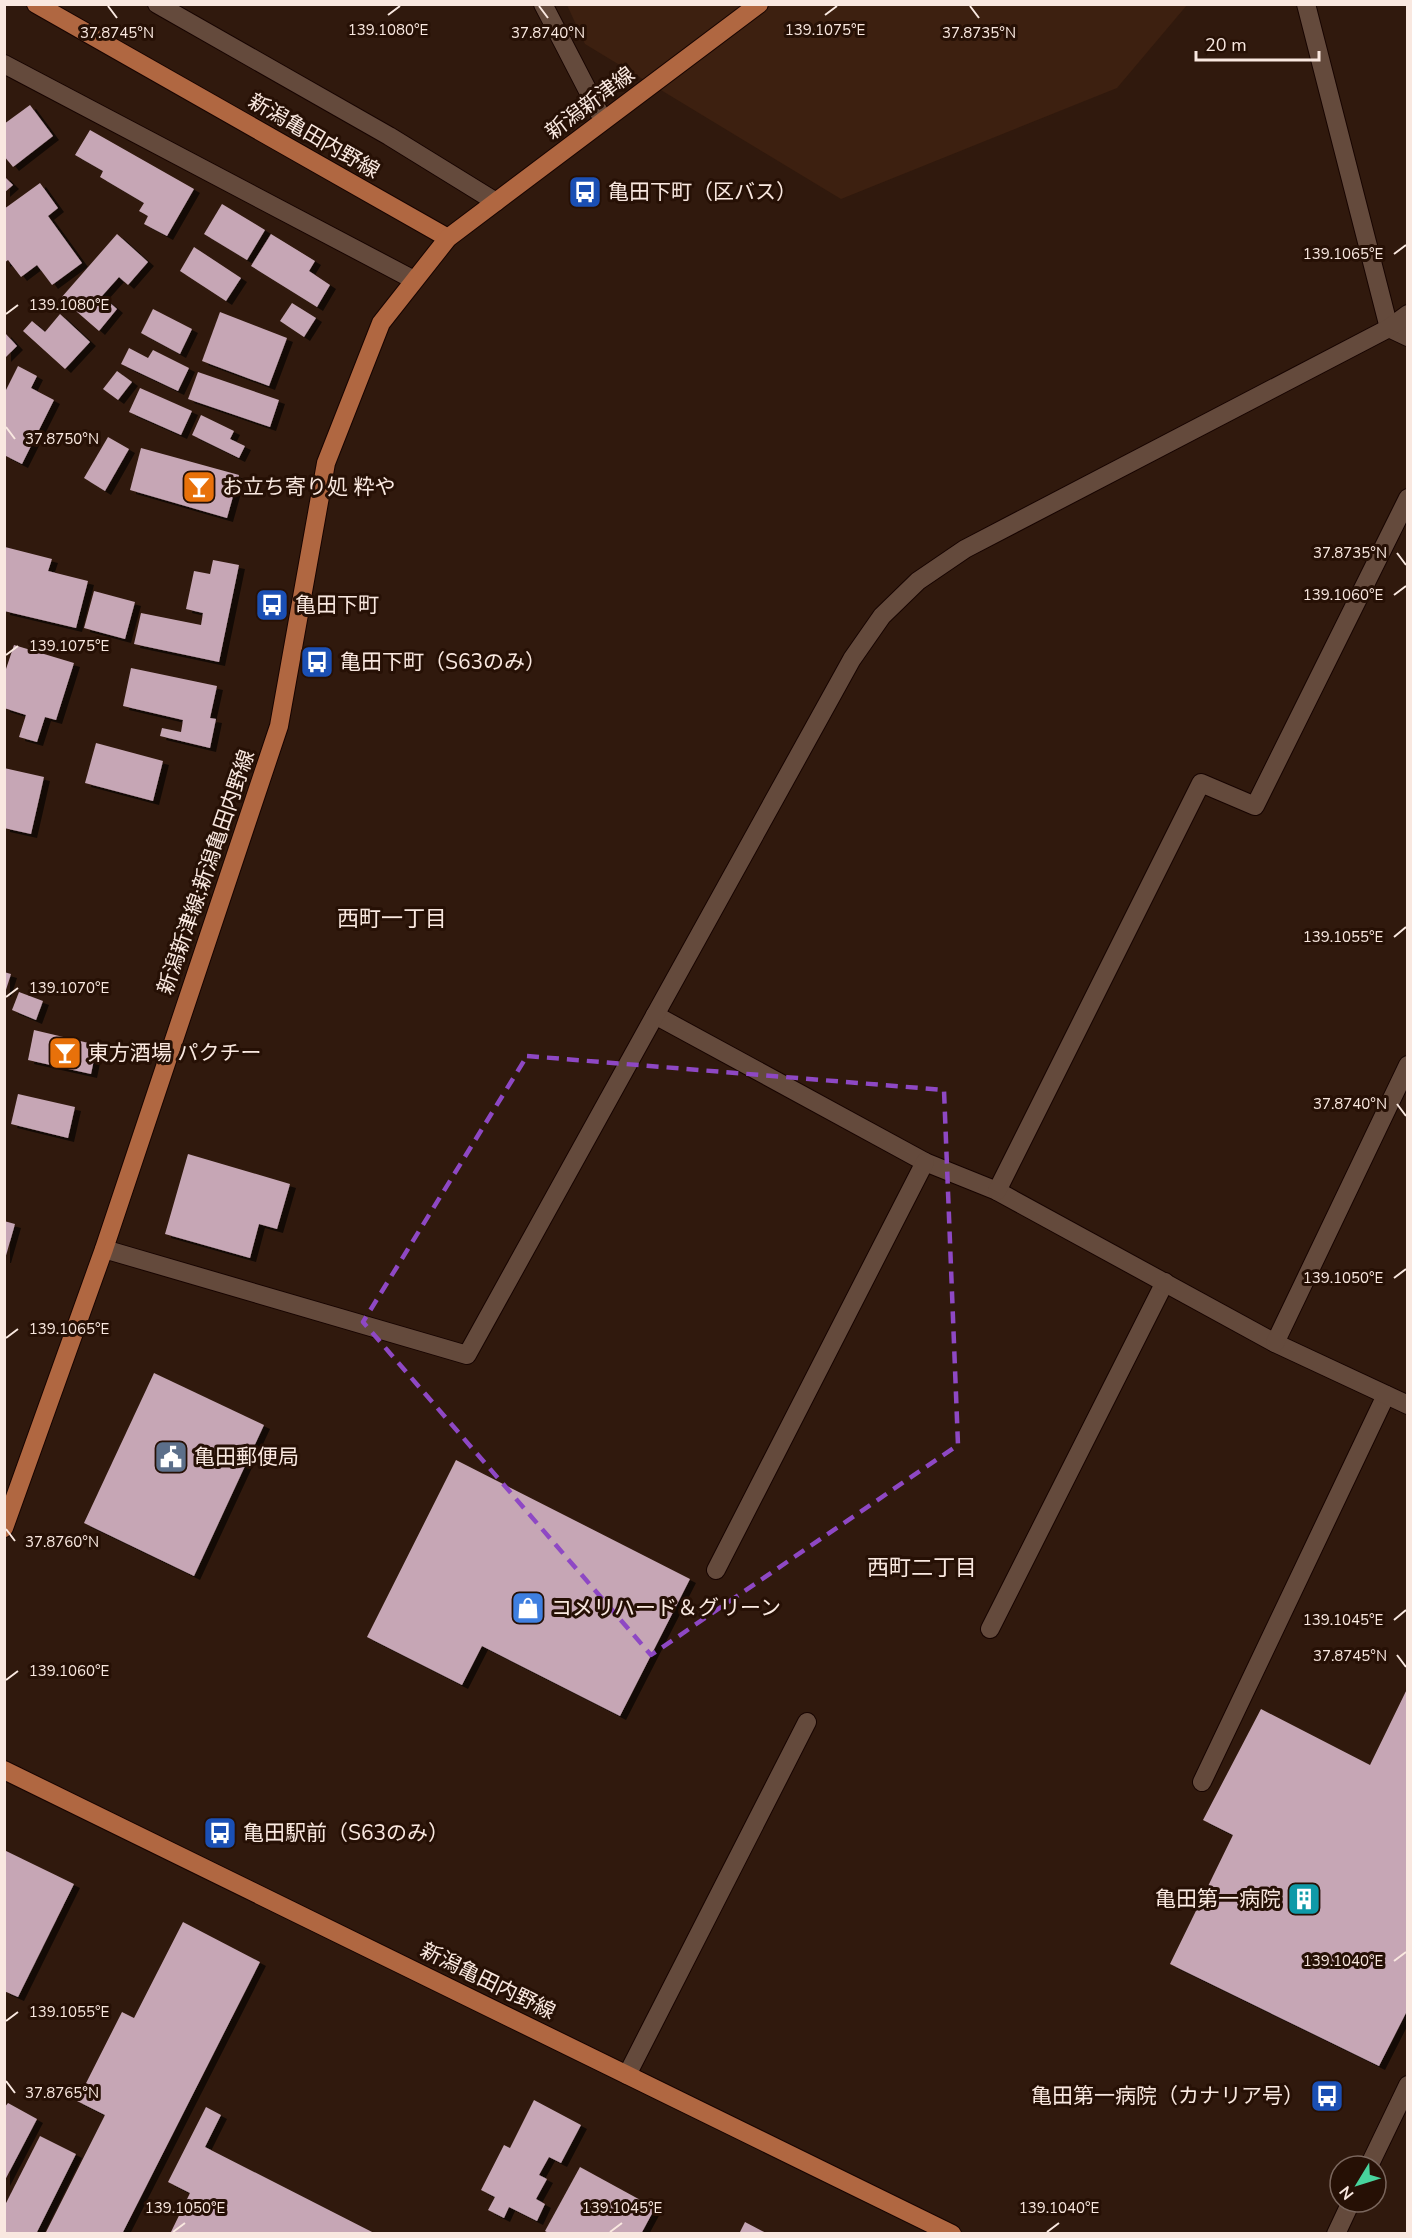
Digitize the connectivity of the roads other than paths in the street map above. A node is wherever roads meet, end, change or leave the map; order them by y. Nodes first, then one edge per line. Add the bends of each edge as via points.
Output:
1 (36, 4) edge
2 (157, 4) edge
3 (543, 4) edge
4 (759, 4) edge
5 (1306, 4) edge
6 (4, 64) edge
7 (603, 120) junction
8 (496, 202) junction
9 (448, 238) junction
10 (414, 280) junction
11 (1407, 314) edge
12 (1389, 328) junction
13 (1407, 337) edge
14 (1407, 498) edge
15 (655, 1015) junction
16 (1407, 1065) edge
17 (925, 1162) junction
18 (997, 1191) junction
19 (104, 1249) junction
20 (1165, 1282) junction
21 (1275, 1343) junction
22 (1386, 1395) junction
23 (1407, 1405) edge
24 (4, 1528) edge
25 (716, 1570) dead end
26 (990, 1629) dead end
27 (807, 1722) dead end
28 (4, 1770) edge
29 (1202, 1782) dead end
30 (627, 2074) junction
31 (1407, 2085) edge
32 (1375, 2154) edge
33 (1346, 2214) edge
34 (952, 2234) edge
35 (1336, 2234) edge

1 - 9 main road, 新潟亀田内野線
2 - 8 street via 389,136
3 - 7 street
4 - 7 main road, 新潟新津線
5 - 12 street
6 - 10 street
7 - 8 main road, 新潟新津線
8 - 9 main road, 新潟新津線
9 - 10 main road, 新潟新津線;新潟亀田内野線
10 - 19 main road, 新潟新津線;新潟亀田内野線 via 381,323 326,463 279,726
11 - 12 street
12 - 13 street
12 - 15 street via 965,549 918,581 882,616 852,659
14 - 18 street via 1255,806 1201,783
15 - 17 street
15 - 19 street via 467,1355
16 - 21 street
17 - 18 street
17 - 25 street
18 - 20 street
19 - 24 main road, 新潟新津線;新潟亀田内野線
20 - 21 street
20 - 26 street
21 - 22 street
22 - 23 street
22 - 29 street
27 - 30 street
28 - 30 main road, 新潟亀田内野線
30 - 34 main road, 新潟亀田内野線
31 - 32 street
33 - 35 street

